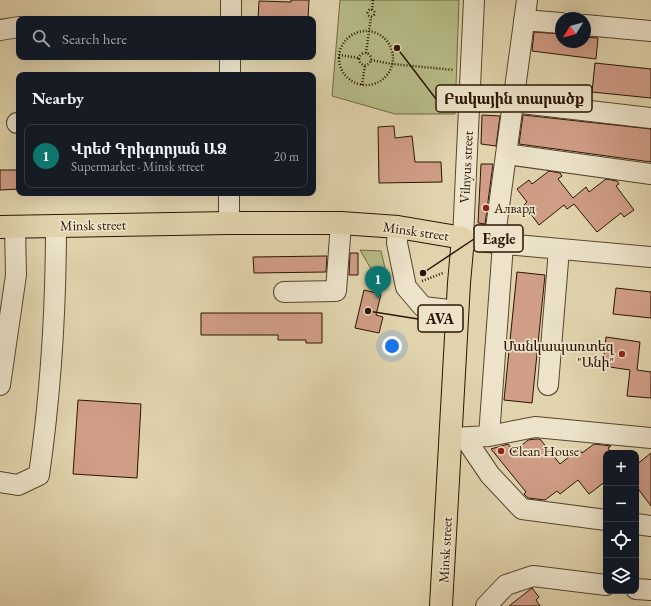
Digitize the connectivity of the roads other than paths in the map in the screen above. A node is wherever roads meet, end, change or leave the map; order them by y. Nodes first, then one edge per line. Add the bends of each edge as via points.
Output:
1 (231, 0) edge
2 (474, 0) edge
3 (528, 0) edge
4 (231, 16) edge
5 (524, 20) junction
6 (555, 23) edge
7 (591, 26) edge
8 (16, 27) edge
9 (0, 30) edge
10 (651, 31) edge
11 (230, 60) edge
12 (230, 72) edge
13 (513, 102) junction
14 (651, 118) edge
15 (506, 154) junction
16 (651, 174) edge
17 (229, 196) edge
18 (229, 223) junction
19 (341, 223) junction
20 (56, 225) junction
21 (8, 227) edge
22 (398, 227) junction
23 (463, 238) junction
24 (498, 243) junction
25 (559, 249) junction
26 (651, 258) edge
27 (284, 292) dead end
28 (458, 311) junction
29 (0, 385) edge
30 (548, 385) dead end
31 (489, 436) junction
32 (458, 438) junction
33 (651, 438) edge
34 (0, 482) edge
35 (603, 520) edge
36 (639, 524) edge
37 (651, 526) edge
38 (603, 585) edge
39 (639, 588) edge
40 (651, 590) edge
41 (441, 606) edge
42 (486, 606) edge

1 - 4 street
2 - 23 street, Vilnyus street
3 - 5 street
5 - 6 street
5 - 13 street
7 - 10 street
8 - 9 street
11 - 12 street
13 - 14 street
13 - 15 street
15 - 16 street
15 - 24 street
17 - 18 street
18 - 19 main road, Minsk street
18 - 20 main road, Minsk street
19 - 22 main road, Minsk street
19 - 27 street via 336,291
20 - 21 main road, Minsk street
20 - 34 street via 56,295 50,396 39,475 18,485
21 - 29 street via 16,275
22 - 23 main road, Minsk street
22 - 28 street via 397,243 406,287 423,307
23 - 24 street
23 - 28 main road, Minsk street
24 - 25 street
24 - 31 street
25 - 26 street
25 - 30 street
28 - 32 main road, Minsk street
31 - 32 street
31 - 33 street via 535,427
32 - 35 street via 522,509
32 - 41 main road, Minsk street
36 - 37 street
38 - 42 street via 533,576 506,586
39 - 40 street

